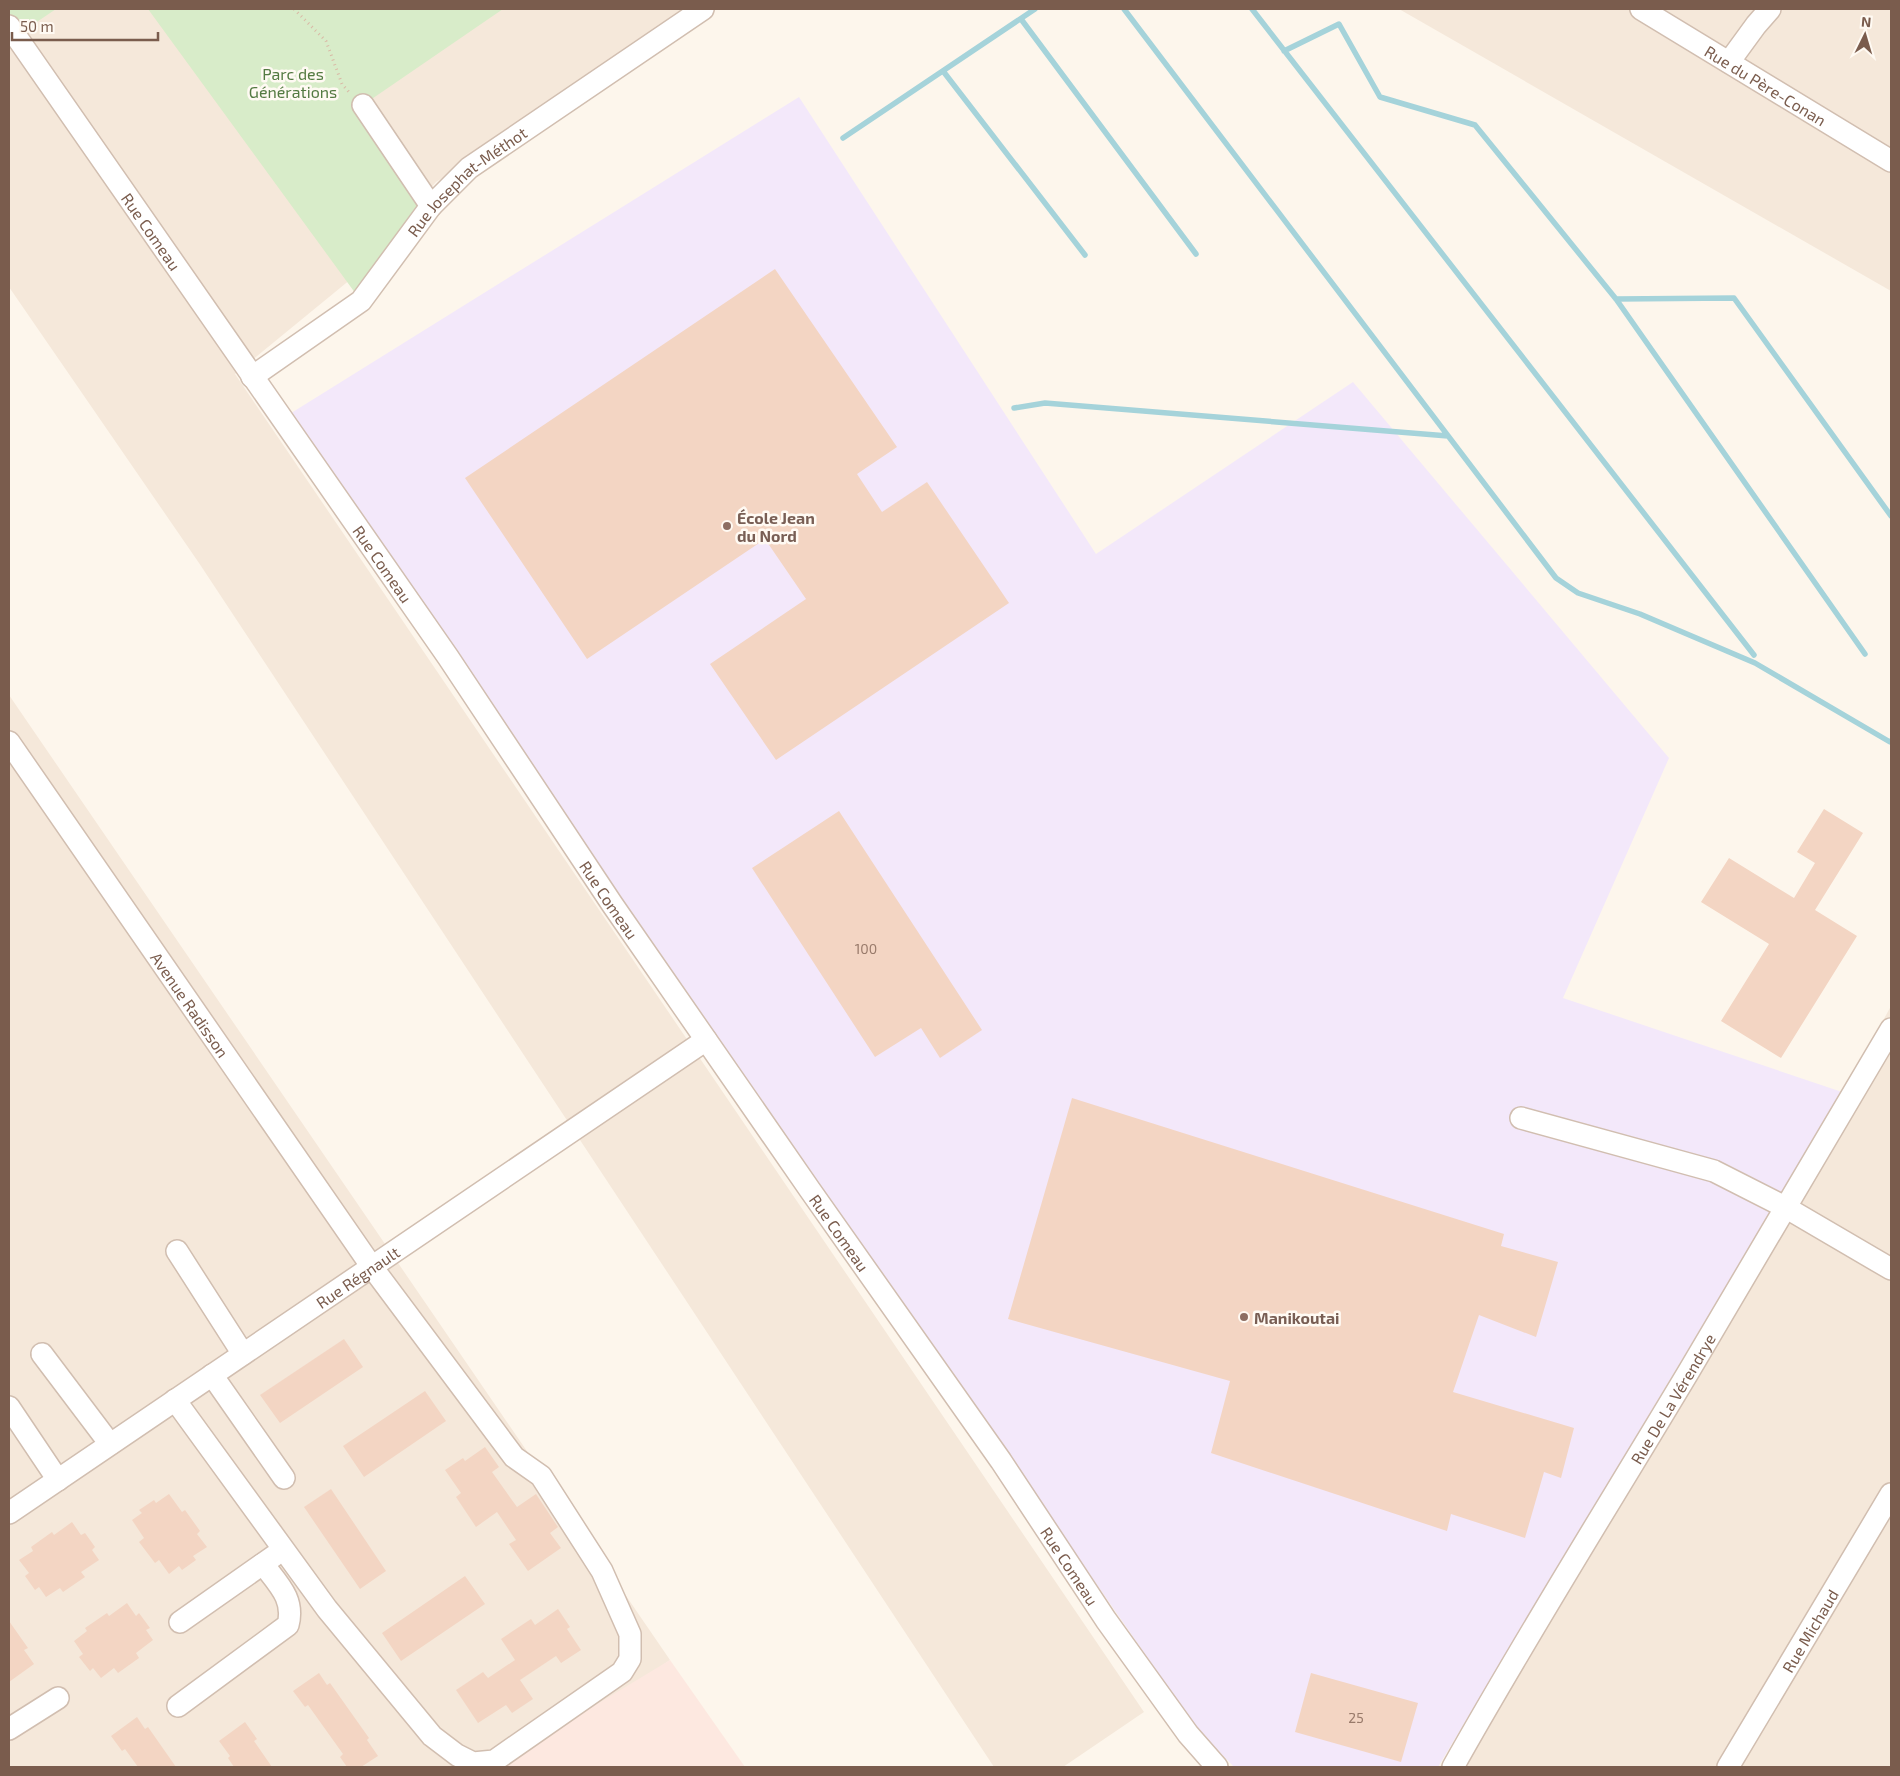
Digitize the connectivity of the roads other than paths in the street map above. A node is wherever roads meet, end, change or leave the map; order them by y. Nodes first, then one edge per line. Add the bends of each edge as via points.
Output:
1 (703, 9) edge
2 (1641, 9) edge
3 (1770, 9) edge
4 (9, 26) edge
5 (1729, 62) junction
6 (362, 105) road end
7 (1891, 161) edge
8 (431, 206) junction
9 (252, 377) junction
10 (9, 742) edge
11 (1891, 1030) edge
12 (706, 1040) junction
13 (1521, 1118) dead end
14 (1785, 1207) junction
15 (177, 1251) dead end
16 (372, 1267) junction
17 (1891, 1269) edge
18 (42, 1354) dead end
19 (244, 1354) junction
20 (212, 1375) junction
21 (175, 1400) junction
22 (9, 1407) edge
23 (110, 1444) junction
24 (284, 1478) dead end
25 (58, 1480) junction
26 (1891, 1494) edge
27 (9, 1513) edge
28 (284, 1550) junction
29 (264, 1564) junction
30 (180, 1622) dead end
31 (58, 1698) dead end
32 (178, 1706) dead end
33 (9, 1729) edge
34 (1217, 1767) edge
35 (1453, 1767) edge
36 (1728, 1767) edge

1 - 8 street, Rue Josephat-Méthot via 469,168
2 - 5 street, Rue du Père-Conan
3 - 5 street
4 - 9 street, Rue Comeau
5 - 7 street, Rue du Père-Conan
6 - 8 street
8 - 9 street, Rue Josephat-Méthot via 360,301
9 - 12 street, Rue Comeau via 448,657
10 - 16 street, Avenue Radisson
11 - 14 street, Rue De La Vérendrye
12 - 16 street, Rue Régnault
12 - 34 street, Rue Comeau via 1001,1461 1106,1620 1188,1734
13 - 14 street via 1714,1171
14 - 17 street
14 - 35 street, Rue De La Vérendrye via 1506,1671
15 - 19 street
16 - 19 street, Rue Régnault
16 - 28 street, Avenue Radisson via 514,1457 541,1476 602,1571 630,1634 630,1659 622,1672 494,1761 473,1763 432,1736 327,1609
18 - 23 street
19 - 20 street, Rue Régnault
20 - 21 street, Rue Régnault
20 - 24 street
21 - 23 street, Rue Régnault
21 - 28 street, Avenue Radisson
22 - 25 street
23 - 25 street, Rue Régnault
25 - 27 street, Rue Régnault
26 - 36 street, Rue Michaud
28 - 29 street
29 - 30 street
29 - 32 street via 287,1597 291,1615 288,1625
31 - 33 street

